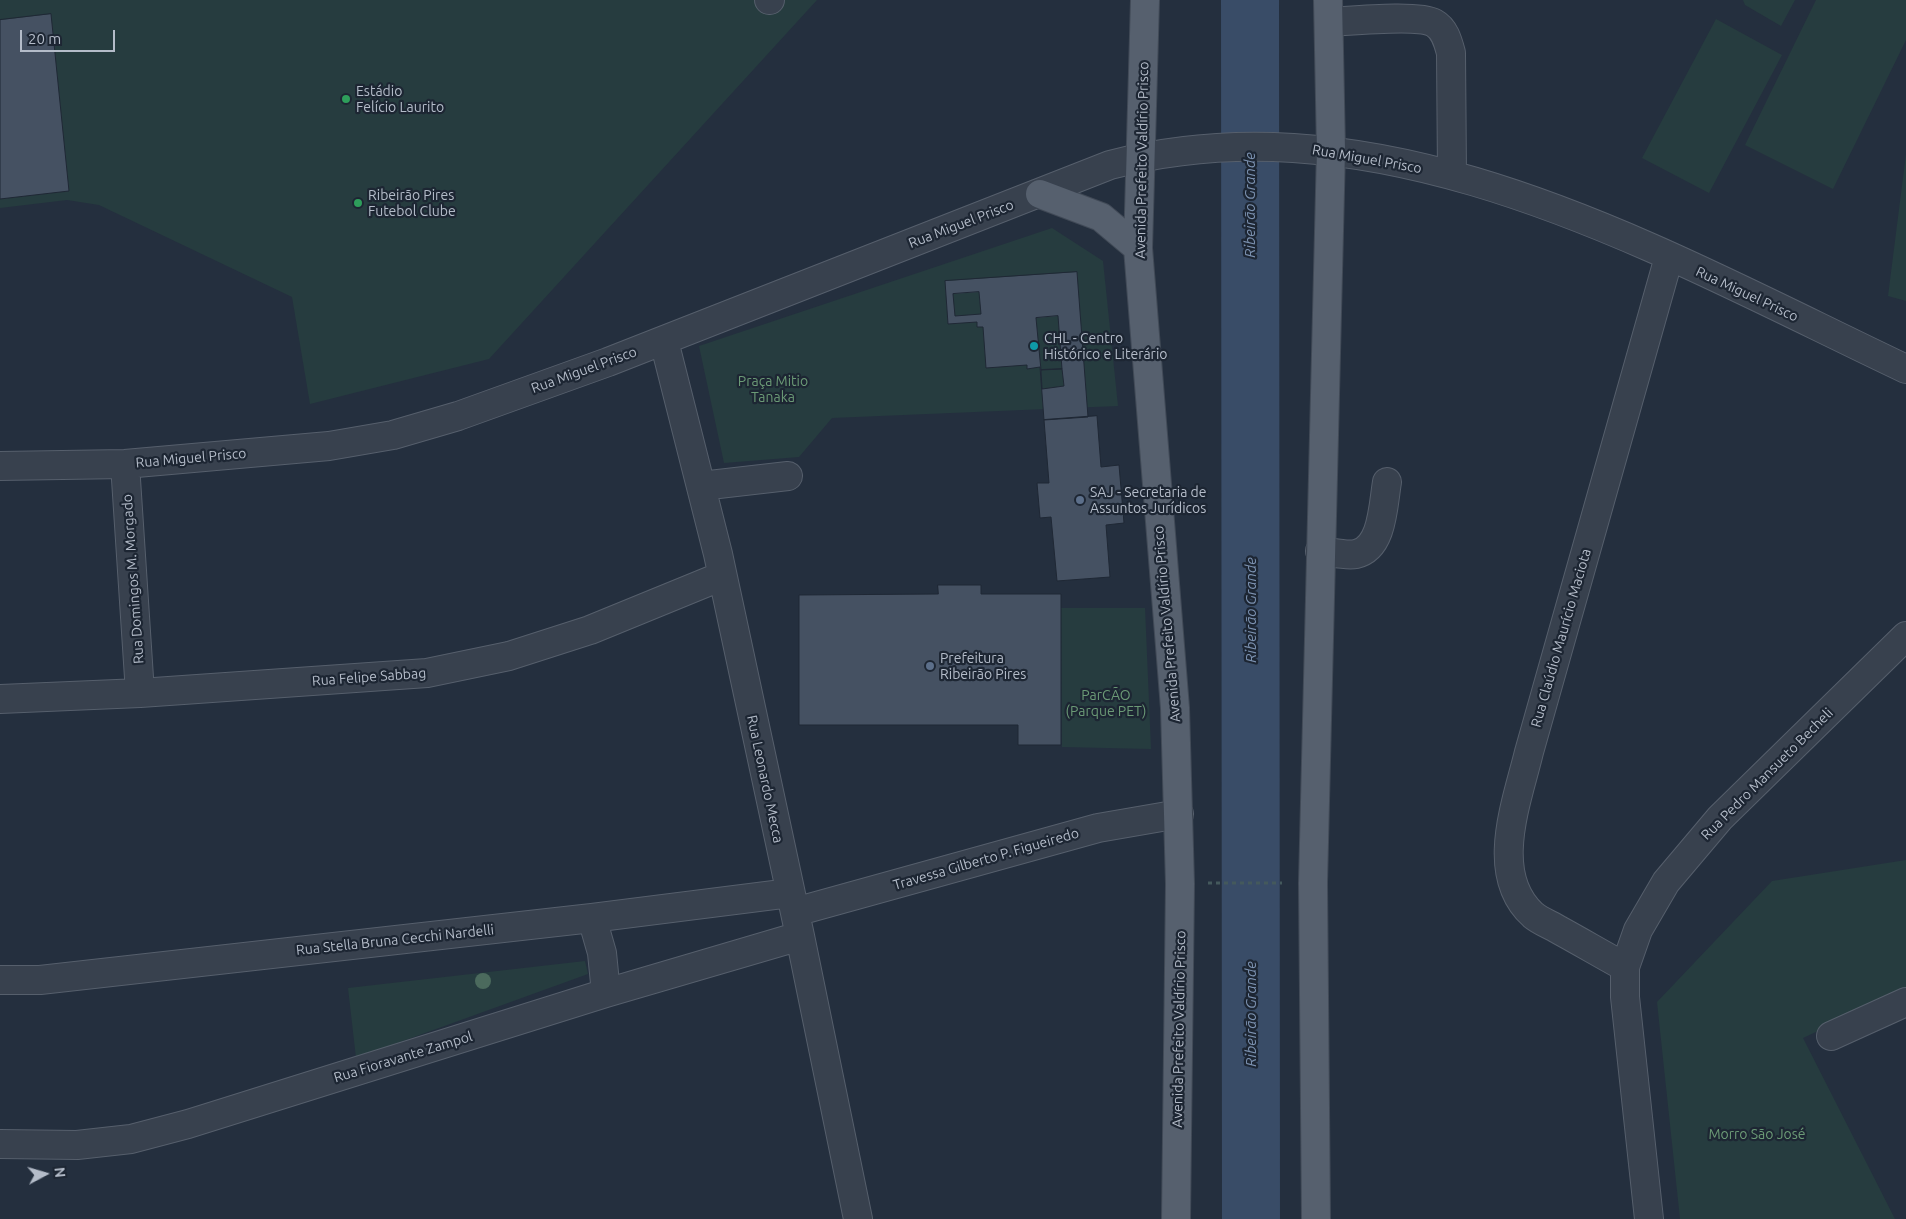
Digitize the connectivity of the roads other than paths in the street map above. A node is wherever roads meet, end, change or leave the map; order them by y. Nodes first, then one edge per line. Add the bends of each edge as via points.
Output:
1 (1145, 0) edge
2 (1329, 11) edge
3 (1331, 150) junction
4 (1141, 157) junction
5 (1452, 175) junction
6 (1040, 194) junction
7 (1138, 248) junction
8 (1669, 257) junction
9 (664, 341) junction
10 (1906, 370) edge
11 (126, 464) junction
12 (0, 466) edge
13 (788, 476) dead end
14 (1387, 482) dead end
15 (701, 486) junction
16 (1320, 551) junction
17 (722, 576) junction
18 (1906, 636) edge
19 (140, 694) junction
20 (0, 699) edge
21 (1179, 814) junction
22 (795, 914) junction
23 (592, 918) junction
24 (1625, 967) junction
25 (0, 980) edge
26 (606, 993) junction
27 (1906, 1002) edge
28 (1832, 1036) dead end
29 (0, 1144) edge
30 (1172, 1218) edge
31 (858, 1219) edge
32 (1316, 1219) edge
33 (1649, 1219) edge

1 - 4 main road, Avenida Prefeito Valdírio Prisco
2 - 3 main road
2 - 5 street via 1420,19 1435,23 1447,36 1451,53
3 - 4 street, Rua Miguel Prisco via 1281,146 1204,148
3 - 5 street, Rua Miguel Prisco
3 - 16 main road
4 - 6 street, Rua Miguel Prisco via 1110,165
4 - 7 main road, Avenida Prefeito Valdírio Prisco
5 - 8 street, Rua Miguel Prisco via 1493,186 1571,215
6 - 7 main road via 1101,217
6 - 9 street, Rua Miguel Prisco
7 - 21 main road, Avenida Prefeito Valdírio Prisco via 1175,708
8 - 10 street, Rua Miguel Prisco
8 - 24 street, Rua Claúdio Maurício Maciota via 1529,752 1508,855 1510,878 1519,898 1533,915
9 - 11 street, Rua Miguel Prisco via 458,416 393,434 329,446
9 - 15 street, Rua Leonardo Mecca
11 - 12 street, Rua Miguel Prisco
11 - 19 street, Rua Domingos M. Morgado
13 - 15 street
14 - 16 street via 1377,536 1366,550 1355,555
15 - 17 street, Rua Leonardo Mecca
16 - 32 main road via 1313,883
17 - 19 street, Rua Felipe Sabbag via 572,636 509,656 427,673
17 - 22 street, Rua Leonardo Mecca
18 - 24 street, Rua Pedro Mansueto Becheli via 1720,818 1672,875 1638,930
19 - 20 street, Rua Felipe Sabbag
21 - 22 street, Travessa Gilberto P. Figueiredo via 1098,828
21 - 30 main road, Avenida Prefeito Valdírio Prisco
22 - 23 street, Rua Stella Bruna Cecchi Nardelli
22 - 26 street, Rua Fioravante Zampol
22 - 31 street, Rua Leonardo Mecca
23 - 25 street, Rua Stella Bruna Cecchi Nardelli via 40,980
23 - 26 street via 602,953
24 - 33 street, Rua Pedro Mansueto Becheli via 1625,997
26 - 29 street, Rua Fioravante Zampol via 131,1139 77,1145
27 - 28 street

